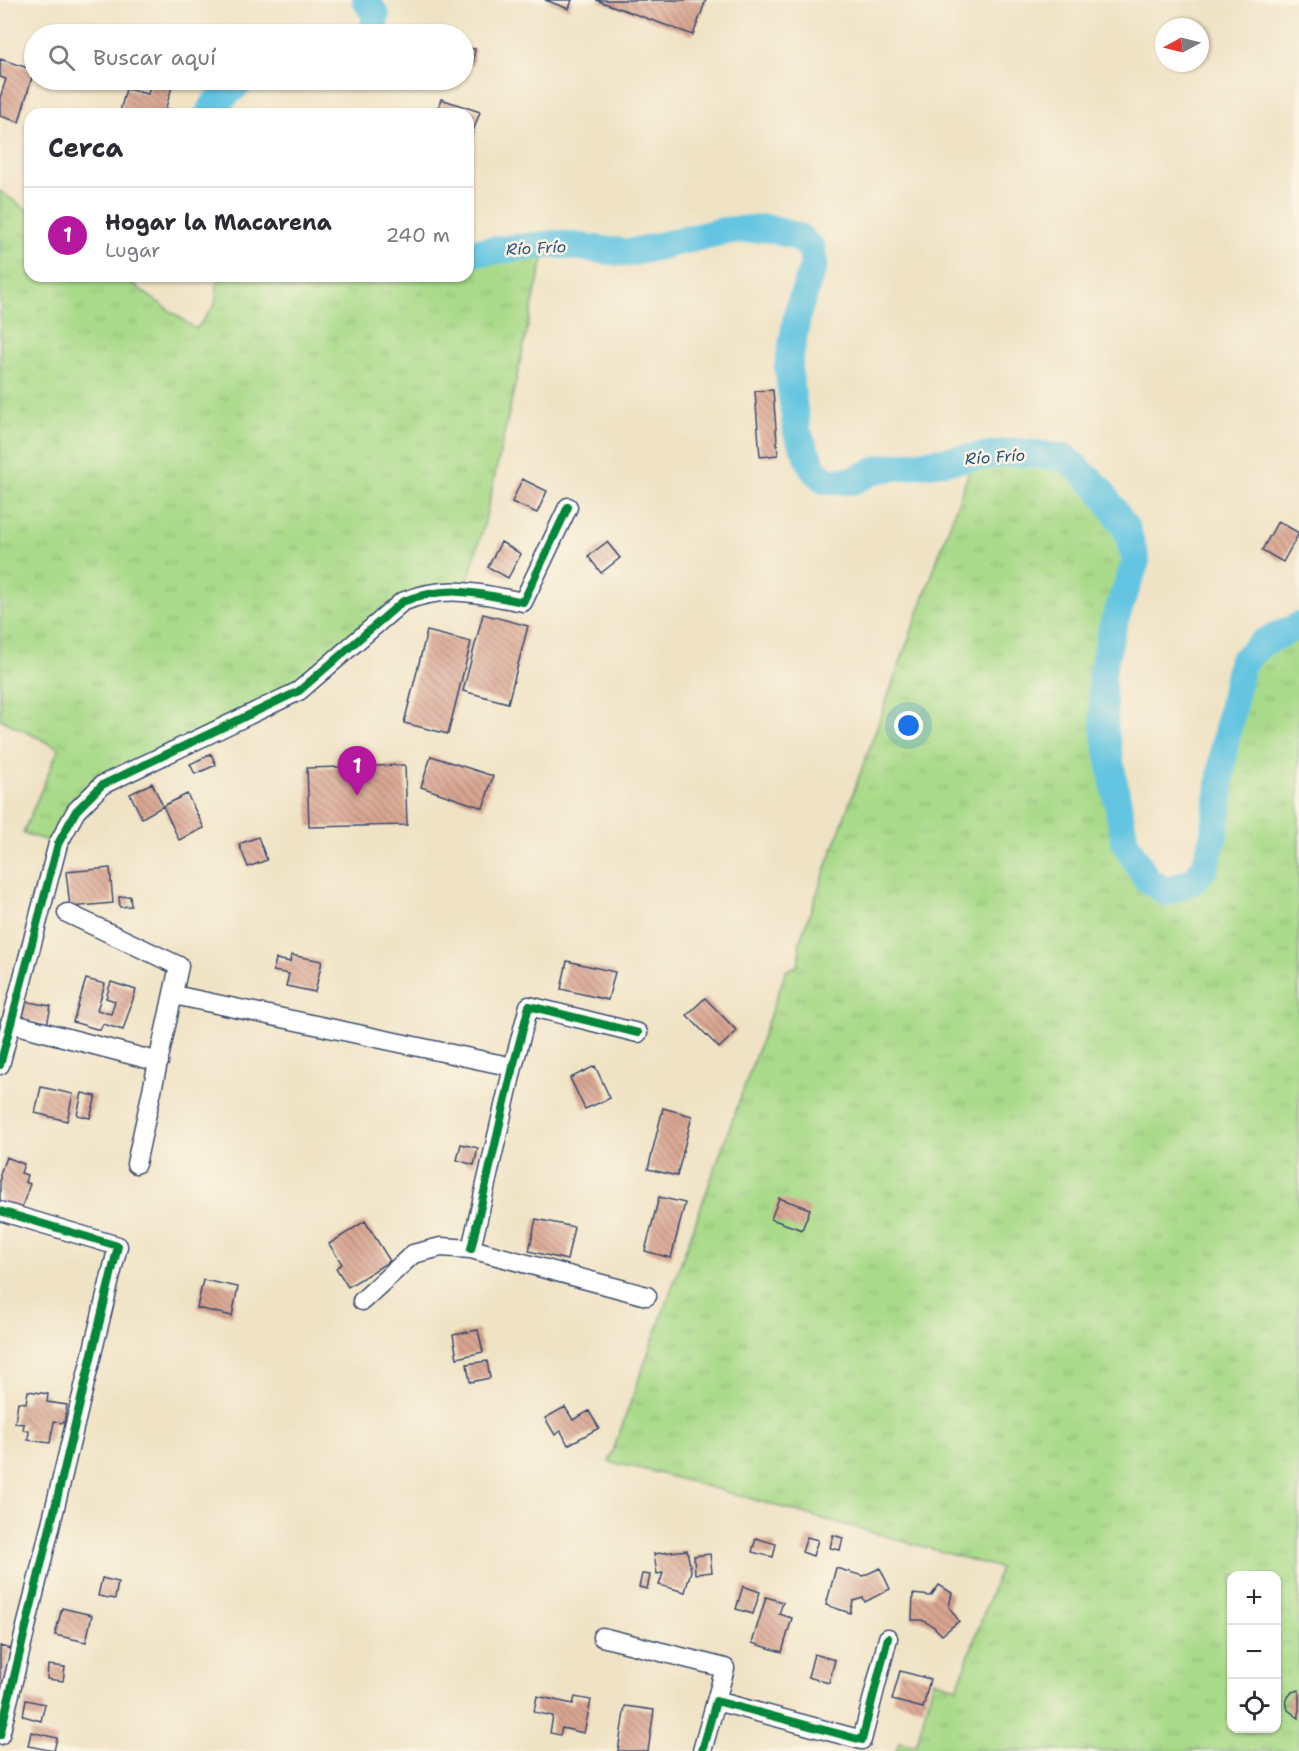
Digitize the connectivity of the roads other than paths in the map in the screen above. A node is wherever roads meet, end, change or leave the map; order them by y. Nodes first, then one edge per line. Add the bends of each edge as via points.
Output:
1 (568, 507) dead end
2 (67, 913) dead end
3 (174, 995) junction
4 (10, 1023) junction
5 (638, 1033) dead end
6 (159, 1062) junction
7 (0, 1065) edge
8 (513, 1067) junction
9 (136, 1164) dead end
10 (0, 1211) edge
11 (471, 1249) junction
12 (647, 1296) dead end
13 (362, 1301) dead end
14 (602, 1637) dead end
15 (888, 1638) dead end
16 (716, 1701) junction
17 (0, 1735) edge
18 (702, 1751) edge

1 - 4 street via 523,602 465,590 421,594 402,602 299,691 102,785 76,811 58,844
2 - 3 street via 179,966
3 - 6 street
3 - 8 street
4 - 6 street
4 - 7 street
5 - 8 street via 529,1006
6 - 9 street
8 - 11 street
10 - 17 street via 118,1246
11 - 12 street
11 - 13 street via 441,1247 413,1254
14 - 16 street via 725,1668
15 - 16 street via 862,1740
16 - 18 street

